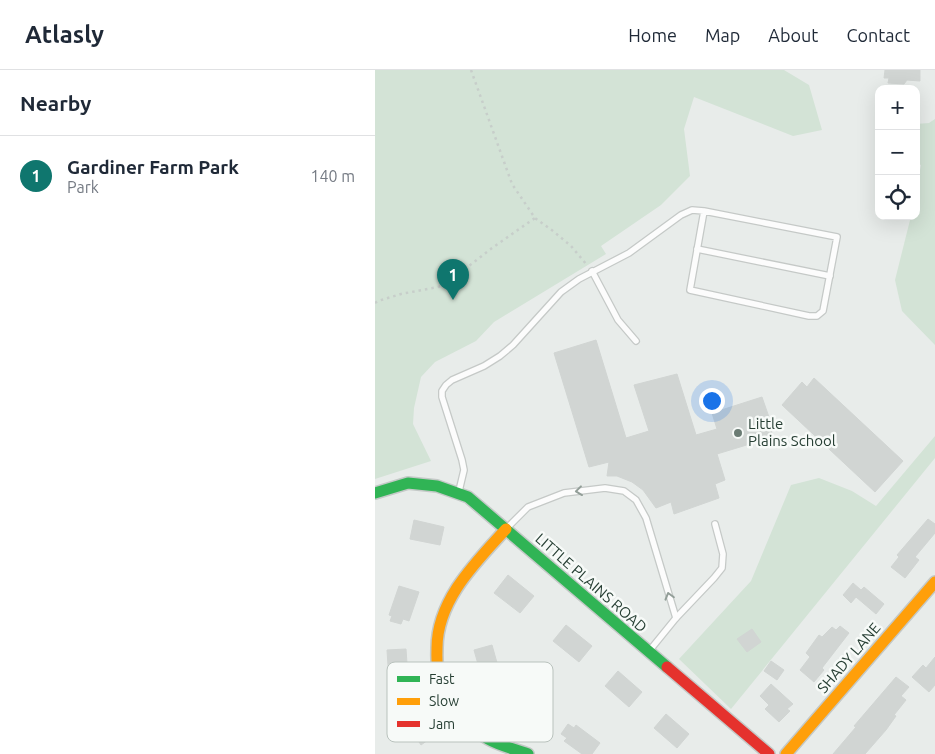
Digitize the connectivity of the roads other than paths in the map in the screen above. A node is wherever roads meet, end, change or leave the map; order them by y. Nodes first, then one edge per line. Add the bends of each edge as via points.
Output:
1 (704, 211) junction
2 (697, 249) junction
3 (593, 270) junction
4 (830, 276) junction
5 (635, 341) dead end
6 (375, 492) edge
7 (458, 493) junction
8 (715, 524) dead end
9 (506, 529) junction
10 (935, 582) edge
11 (676, 618) junction
12 (649, 652) junction
13 (437, 662) edge
14 (496, 742) edge
15 (528, 754) edge
16 (769, 754) edge
17 (785, 754) edge

1 - 2 lane
1 - 3 lane via 692,210 681,215 629,253
1 - 4 lane via 837,237
2 - 4 lane
2 - 4 lane via 690,290 809,316 817,316 823,311
3 - 5 lane via 618,320
3 - 7 lane via 561,292 500,356 452,380 442,391 464,470
6 - 7 street, LITTLE PLAINS ROAD via 408,483 437,486
7 - 9 street, LITTLE PLAINS ROAD via 468,496
8 - 11 lane via 723,554 722,568
11 -> 9 lane via 646,518 636,500 625,491 605,488 564,493 528,507
9 - 12 street, LITTLE PLAINS ROAD
9 - 13 street via 476,562 441,617
10 - 17 street, SHADY LANE
11 - 12 lane
12 - 16 street, LITTLE PLAINS ROAD
14 - 15 street

